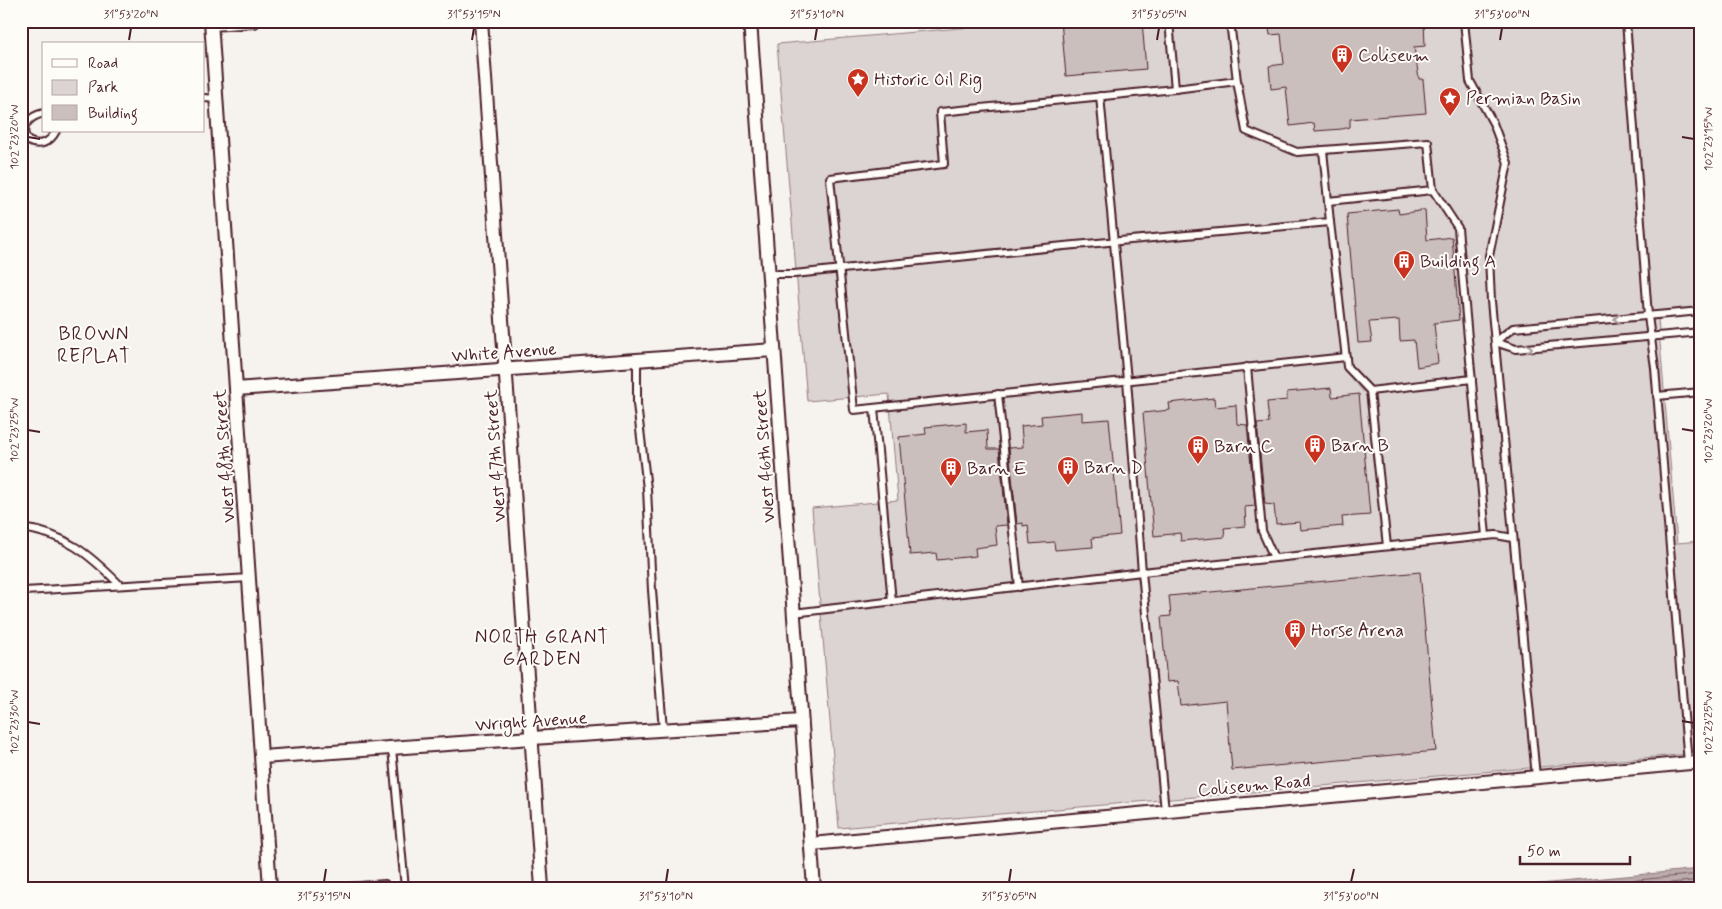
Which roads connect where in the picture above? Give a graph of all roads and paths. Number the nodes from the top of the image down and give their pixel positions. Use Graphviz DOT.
graph roads {
  1 [pos="254,21"];
  2 [pos="481,21"];
  3 [pos="750,21"];
  4 [pos="1169,21"];
  5 [pos="1230,21"];
  6 [pos="1464,21"];
  7 [pos="1626,21"];
  8 [pos="212,23"];
  9 [pos="1237,81"];
  10 [pos="1175,89"];
  11 [pos="1100,96"];
  12 [pos="210,99"];
  13 [pos="42,113"];
  14 [pos="56,132"];
  15 [pos="1323,150"];
  16 [pos="1433,190"];
  17 [pos="1328,201"];
  18 [pos="1330,222"];
  19 [pos="1113,242"];
  20 [pos="839,269"];
  21 [pos="768,274"];
  22 [pos="1701,311"];
  23 [pos="1648,316"];
  24 [pos="1701,332"];
  25 [pos="1651,337"];
  26 [pos="1495,342"];
  27 [pos="774,350"];
  28 [pos="1346,357"];
  29 [pos="637,360"];
  30 [pos="1247,367"];
  31 [pos="506,370"];
  32 [pos="1472,379"];
  33 [pos="1127,380"];
  34 [pos="236,389"];
  35 [pos="1370,391"];
  36 [pos="1701,392"];
  37 [pos="998,394"];
  38 [pos="1657,396"];
  39 [pos="874,408"];
  40 [pos="21,528"];
  41 [pos="1486,536"];
  42 [pos="1514,538"];
  43 [pos="1387,546"];
  44 [pos="1274,558"];
  45 [pos="1142,572"];
  46 [pos="250,578"];
  47 [pos="120,585"];
  48 [pos="1019,587"];
  49 [pos="21,589"];
  50 [pos="892,602"];
  51 [pos="794,613"];
  52 [pos="802,721"];
  53 [pos="663,730"];
  54 [pos="532,738"];
  55 [pos="392,748"];
  56 [pos="262,757"];
  57 [pos="1695,762"];
  58 [pos="1536,777"];
  59 [pos="1165,811"];
  60 [pos="811,844"];
  61 [pos="384,884"];
  62 [pos="270,888"];
  63 [pos="336,888"];
  64 [pos="405,888"];
  65 [pos="542,888"];
  66 [pos="814,888"];
  1 -- 8 [label="street"];
  2 -- 31 [label="street, West 47th Street"];
  3 -- 21 [label="street, West 46th Street"];
  4 -- 10 [label="lane"];
  5 -- 9 [label="lane"];
  6 -- 26 [label="lane"];
  7 -- 23 [label="lane"];
  8 -- 12 [label="street, West 48th Street"];
  9 -- 10 [label="lane"];
  9 -- 15 [label="lane"];
  10 -- 11 [label="lane"];
  11 -- 19 [label="lane"];
  11 -- 20 [label="lane"];
  12 -- 34 [label="street, West 48th Street"];
  13 -- 14 [label="lane"];
  15 -- 16 [label="lane"];
  15 -- 17 [label="lane"];
  16 -- 17 [label="lane"];
  16 -- 32 [label="lane"];
  17 -- 18 [label="lane"];
  18 -- 19 [label="lane"];
  18 -- 28 [label="lane"];
  19 -- 20 [label="lane"];
  19 -- 33 [label="lane"];
  20 -- 21 [label="lane"];
  20 -- 39 [label="lane"];
  21 -- 27 [label="street, West 46th Street"];
  22 -- 23 [label="lane"];
  23 -- 25 [label="lane"];
  23 -- 26 [label="lane, one-way"];
  24 -- 25 [label="lane"];
  26 -- 25 [label="lane, one-way"];
  25 -- 38 [label="lane"];
  26 -- 42 [label="lane"];
  27 -- 29 [label="street, White Avenue"];
  27 -- 51 [label="street, West 46th Street"];
  28 -- 30 [label="lane"];
  28 -- 35 [label="lane"];
  29 -- 31 [label="street, White Avenue"];
  29 -- 53 [label="lane"];
  30 -- 33 [label="lane"];
  30 -- 44 [label="lane"];
  31 -- 34 [label="street, White Avenue"];
  31 -- 54 [label="street, West 47th Street"];
  32 -- 35 [label="lane"];
  32 -- 41 [label="lane"];
  33 -- 37 [label="lane"];
  33 -- 45 [label="lane"];
  34 -- 46 [label="street, West 48th Street"];
  35 -- 43 [label="lane"];
  36 -- 38 [label="lane"];
  37 -- 39 [label="lane"];
  37 -- 48 [label="lane"];
  38 -- 57 [label="lane"];
  39 -- 50 [label="lane"];
  40 -- 47 [label="lane"];
  41 -- 42 [label="lane"];
  41 -- 43 [label="lane"];
  42 -- 58 [label="lane"];
  43 -- 44 [label="lane"];
  44 -- 45 [label="lane"];
  45 -- 48 [label="lane"];
  45 -- 59 [label="lane"];
  46 -- 47 [label="lane"];
  46 -- 56 [label="street, West 48th Street"];
  47 -- 49 [label="lane"];
  48 -- 50 [label="lane"];
  50 -- 51 [label="lane"];
  51 -- 52 [label="street, West 46th Street"];
  52 -- 53 [label="street, Wright Avenue"];
  52 -- 60 [label="street, West 46th Street"];
  53 -- 54 [label="street, Wright Avenue"];
  54 -- 55 [label="street, Wright Avenue"];
  54 -- 65 [label="street, West 47th Street"];
  55 -- 56 [label="street, Wright Avenue"];
  55 -- 64 [label="lane"];
  56 -- 62 [label="street, West 48th Street"];
  57 -- 58 [label="street, Coliseum Road"];
  58 -- 59 [label="street, Coliseum Road"];
  59 -- 60 [label="street, Coliseum Road"];
  60 -- 66 [label="street, West 46th Street"];
  61 -- 63 [label="lane"];
}
